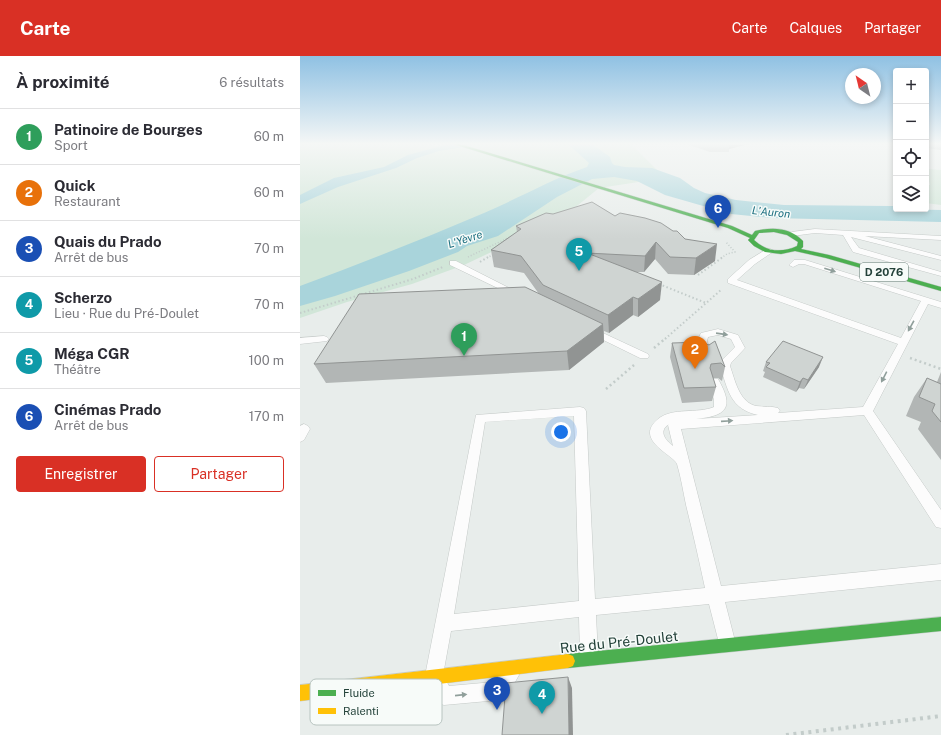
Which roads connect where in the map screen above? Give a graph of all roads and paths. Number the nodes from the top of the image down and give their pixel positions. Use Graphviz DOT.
graph roads {
  1 [pos="556,176"];
  2 [pos="720,224"];
  3 [pos="845,233"];
  4 [pos="756,234"];
  5 [pos="514,235"];
  6 [pos="941,238"];
  7 [pos="797,242"];
  8 [pos="758,247"];
  9 [pos="770,251"];
  10 [pos="498,252"];
  11 [pos="941,258"];
  12 [pos="755,261"];
  13 [pos="453,263"];
  14 [pos="793,264"];
  15 [pos="476,274"];
  16 [pos="941,274"];
  17 [pos="698,275"];
  18 [pos="731,281"];
  19 [pos="658,284"];
  20 [pos="941,289"];
  21 [pos="526,299"];
  22 [pos="926,300"];
  23 [pos="706,303"];
  24 [pos="941,305"];
  25 [pos="300,313"];
  26 [pos="584,327"];
  27 [pos="324,339"];
  28 [pos="300,341"];
  29 [pos="902,342"];
  30 [pos="706,355"];
  31 [pos="644,356"];
  32 [pos="714,382"];
  33 [pos="606,390"];
  34 [pos="867,411"];
  35 [pos="818,415"];
  36 [pos="683,460"];
  37 [pos="941,522"];
  38 [pos="941,572"];
  39 [pos="715,595"];
  40 [pos="587,608"];
  41 [pos="444,623"];
  42 [pos="941,624"];
  43 [pos="727,646"];
  44 [pos="589,660"];
  45 [pos="514,668"];
  46 [pos="434,676"];
  47 [pos="410,679"];
  48 [pos="436,679"];
  49 [pos="310,692"];
  50 [pos="442,692"];
  51 [pos="300,693"];
  52 [pos="941,716"];
  53 [pos="786,735"];
  1 -- 2 [label="main road"];
  2 -- 4 [label="main road"];
  2 -- 17 [label="path"];
  3 -- 6 [label="lane"];
  3 -- 7 [label="lane"];
  3 -- 11 [label="lane"];
  3 -- 16 [label="lane"];
  4 -- 7 [label="main road"];
  4 -- 8 [label="main road"];
  5 -- 13 [label="path"];
  7 -- 9 [label="main road"];
  7 -- 20 [label="main road, D 2076"];
  8 -- 9 [label="main road"];
  8 -- 12 [label="lane"];
  9 -- 12 [label="lane"];
  10 -- 15 [label="path"];
  12 -- 18 [label="lane"];
  13 -- 15 [label="lane"];
  13 -- 25 [label="path"];
  14 -- 22 [label="lane, one-way"];
  15 -- 21 [label="lane"];
  18 -- 23 [label="path"];
  18 -- 29 [label="lane"];
  19 -- 23 [label="path"];
  22 -- 24 [label="lane"];
  22 -- 29 [label="lane, one-way"];
  23 -- 31 [label="path"];
  26 -- 31 [label="lane"];
  27 -- 28 [label="lane"];
  29 -- 34 [label="lane, one-way"];
  30 -- 35 [label="lane, one-way"];
  31 -- 33 [label="path"];
  32 -- 36 [label="lane"];
  34 -- 35 [label="lane"];
  34 -- 37 [label="lane"];
  36 -- 35 [label="lane, one-way"];
  36 -- 39 [label="lane"];
  38 -- 39 [label="lane"];
  39 -- 40 [label="lane"];
  39 -- 43 [label="lane"];
  40 -- 41 [label="lane"];
  40 -- 41 [label="lane"];
  40 -- 44 [label="lane"];
  41 -- 46 [label="lane"];
  42 -- 43 [label="main road, Rue du Pré-Doulet"];
  43 -- 44 [label="main road, Rue du Pré-Doulet"];
  44 -- 45 [label="main road, Rue du Pré-Doulet"];
  45 -- 50 [label="lane"];
  46 -- 47 [label="main road"];
  46 -- 48 [label="lane"];
  49 -- 51 [label="main road"];
  52 -- 53 [label="path"];
}
